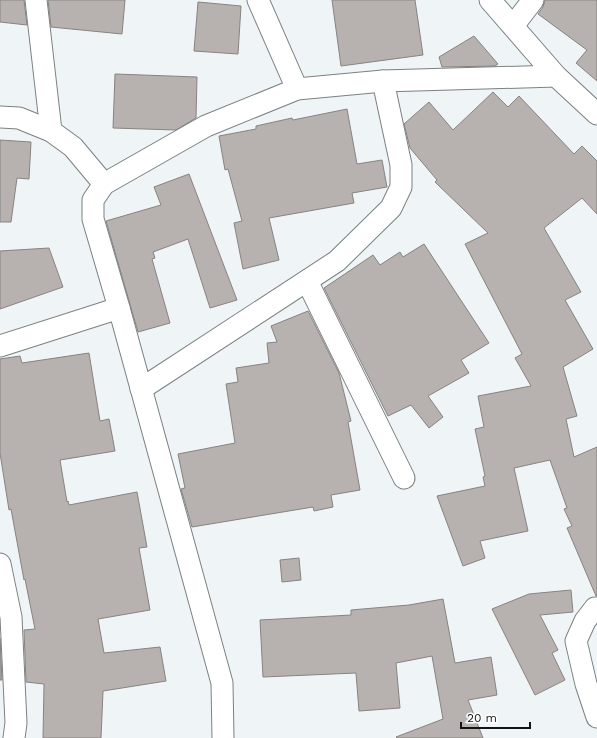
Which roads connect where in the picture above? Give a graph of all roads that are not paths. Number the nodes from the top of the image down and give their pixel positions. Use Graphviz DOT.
graph roads {
  1 [pos="36,0"];
  2 [pos="258,0"];
  3 [pos="490,0"];
  4 [pos="533,0"];
  5 [pos="513,26"];
  6 [pos="556,76"];
  7 [pos="383,81"];
  8 [pos="297,88"];
  9 [pos="597,114"];
  10 [pos="0,117"];
  11 [pos="51,131"];
  12 [pos="104,184"];
  13 [pos="307,281"];
  14 [pos="119,308"];
  15 [pos="0,346"];
  16 [pos="141,389"];
  17 [pos="404,478"];
  18 [pos="0,564"];
  19 [pos="597,608"];
  20 [pos="6,617"];
  21 [pos="597,717"];
  22 [pos="10,728"];
  23 [pos="222,738"];
  1 -- 11 [label="street"];
  2 -- 8 [label="street"];
  3 -- 5 [label="street"];
  4 -- 5 [label="street"];
  5 -- 6 [label="street"];
  6 -- 7 [label="street"];
  6 -- 9 [label="street"];
  7 -- 8 [label="street"];
  7 -- 13 [label="street"];
  8 -- 12 [label="street"];
  10 -- 11 [label="street"];
  11 -- 12 [label="street"];
  12 -- 14 [label="street"];
  13 -- 16 [label="street"];
  13 -- 17 [label="street"];
  14 -- 15 [label="street"];
  14 -- 16 [label="street"];
  16 -- 23 [label="street"];
  18 -- 20 [label="street"];
  19 -- 21 [label="street"];
  20 -- 22 [label="street"];
}
